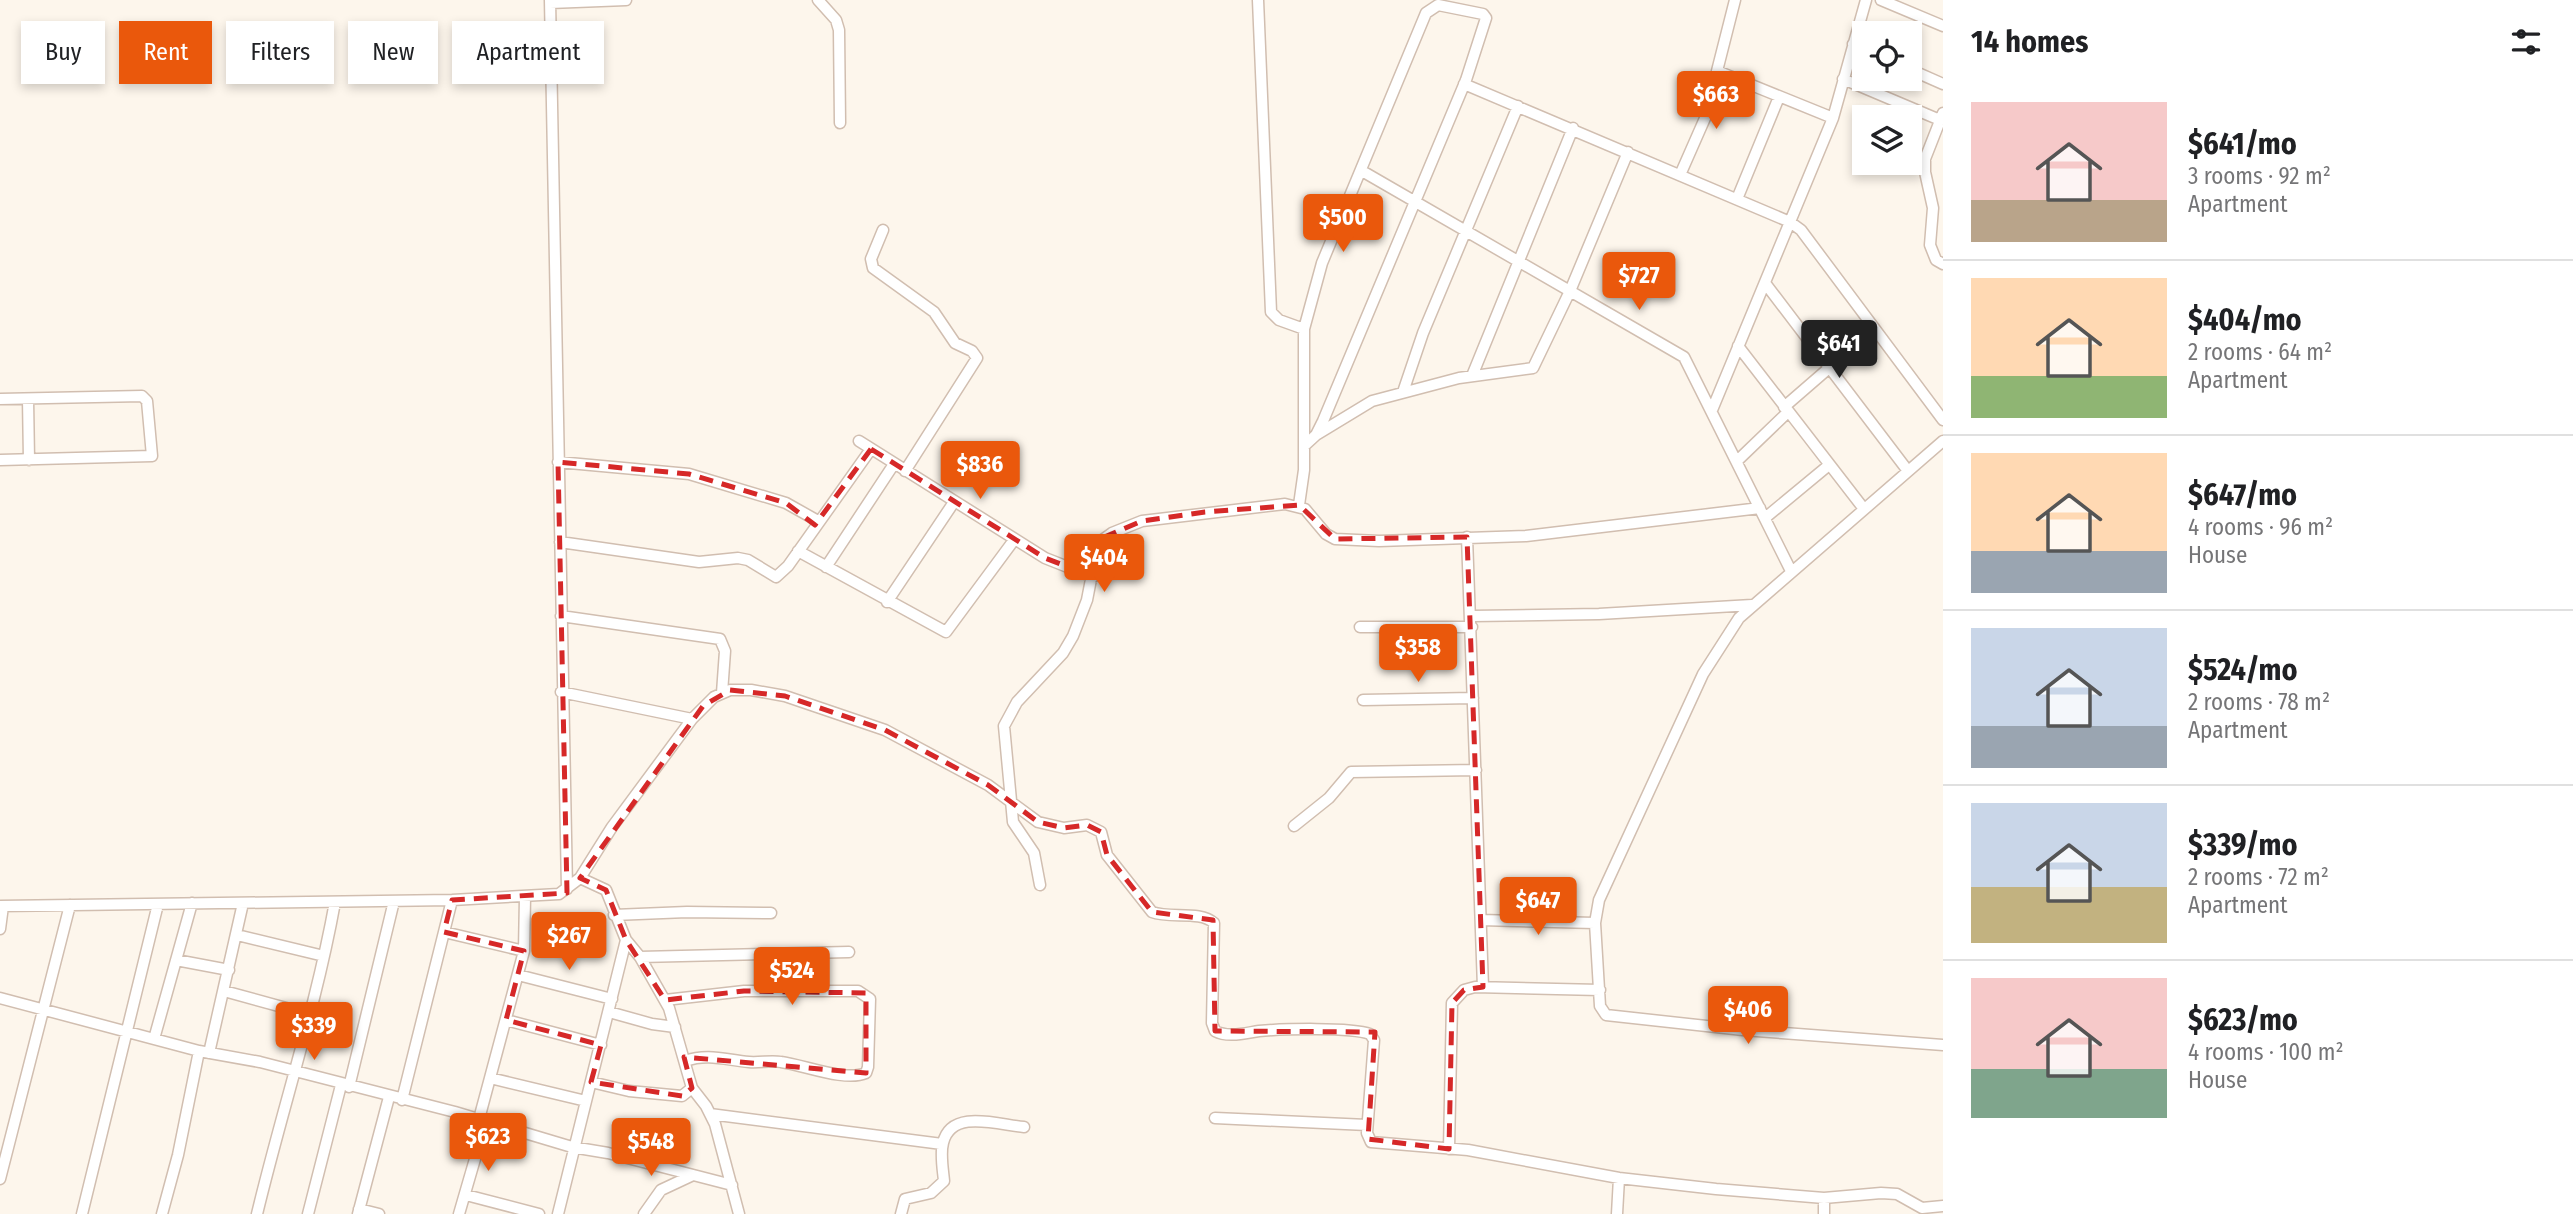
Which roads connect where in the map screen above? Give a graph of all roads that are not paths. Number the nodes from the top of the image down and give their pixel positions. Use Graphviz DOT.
graph roads {
  1 [pos="626,0"];
  2 [pos="818,0"];
  3 [pos="1258,0"];
  4 [pos="1735,0"];
  5 [pos="1866,0"];
  6 [pos="1881,0"];
  7 [pos="550,1"];
  8 [pos="1860,21"];
  9 [pos="1943,26"];
  10 [pos="1852,48"];
  11 [pos="1922,74"];
  12 [pos="1724,75"];
  13 [pos="1843,79"];
  14 [pos="1943,83"];
  15 [pos="1464,84"];
  16 [pos="1779,97"];
  17 [pos="1518,106"];
  18 [pos="1942,116"];
  19 [pos="1833,118"];
  20 [pos="840,123"];
  21 [pos="1573,128"];
  22 [pos="1628,152"];
  23 [pos="1362,171"];
  24 [pos="1680,175"];
  25 [pos="1737,199"];
  26 [pos="1415,202"];
  27 [pos="1790,222"];
  28 [pos="883,230"];
  29 [pos="1467,232"];
  30 [pos="1517,260"];
  31 [pos="1943,264"];
  32 [pos="1765,283"];
  33 [pos="1570,291"];
  34 [pos="1304,329"];
  35 [pos="1874,329"];
  36 [pos="1738,346"];
  37 [pos="1830,368"];
  38 [pos="1472,376"];
  39 [pos="1402,392"];
  40 [pos="0,399"];
  41 [pos="28,399"];
  42 [pos="1712,410"];
  43 [pos="1786,410"];
  44 [pos="1943,421"];
  45 [pos="1316,435"];
  46 [pos="859,441"];
  47 [pos="1943,441"];
  48 [pos="1304,446"];
  49 [pos="871,449"];
  50 [pos="0,460"];
  51 [pos="29,460"];
  52 [pos="1737,461"];
  53 [pos="558,462"];
  54 [pos="894,464"];
  55 [pos="1829,464"];
  56 [pos="905,471"];
  57 [pos="1908,471"];
  58 [pos="954,502"];
  59 [pos="1299,505"];
  60 [pos="1864,509"];
  61 [pos="1762,513"];
  62 [pos="803,515"];
  63 [pos="818,521"];
  64 [pos="809,534"];
  65 [pos="1467,537"];
  66 [pos="1014,540"];
  67 [pos="560,542"];
  68 [pos="798,551"];
  69 [pos="825,567"];
  70 [pos="1791,571"];
  71 [pos="1093,577"];
  72 [pos="887,601"];
  73 [pos="1752,605"];
  74 [pos="561,616"];
  75 [pos="1472,622"];
  76 [pos="1360,627"];
  77 [pos="561,692"];
  78 [pos="722,693"];
  79 [pos="1473,698"];
  80 [pos="1363,700"];
  81 [pos="692,719"];
  82 [pos="1476,770"];
  83 [pos="1012,803"];
  84 [pos="1294,826"];
  85 [pos="580,878"];
  86 [pos="1040,885"];
  87 [pos="567,889"];
  88 [pos="525,897"];
  89 [pos="452,900"];
  90 [pos="394,901"];
  91 [pos="335,902"];
  92 [pos="243,903"];
  93 [pos="159,904"];
  94 [pos="191,904"];
  95 [pos="70,905"];
  96 [pos="1,906"];
  97 [pos="771,913"];
  98 [pos="614,915"];
  99 [pos="1481,920"];
  100 [pos="1595,923"];
  101 [pos="0,929"];
  102 [pos="444,932"];
  103 [pos="237,934"];
  104 [pos="626,940"];
  105 [pos="524,951"];
  106 [pos="849,952"];
  107 [pos="324,956"];
  108 [pos="640,957"];
  109 [pos="176,960"];
  110 [pos="229,970"];
  111 [pos="518,975"];
  112 [pos="1483,987"];
  113 [pos="1600,990"];
  114 [pos="224,991"];
  115 [pos="0,998"];
  116 [pos="612,999"];
  117 [pos="665,1000"];
  118 [pos="42,1007"];
  119 [pos="609,1012"];
  120 [pos="308,1014"];
  121 [pos="506,1020"];
  122 [pos="675,1027"];
  123 [pos="125,1031"];
  124 [pos="154,1039"];
  125 [pos="601,1045"];
  126 [pos="1943,1045"];
  127 [pos="204,1052"];
  128 [pos="685,1061"];
  129 [pos="296,1072"];
  130 [pos="490,1078"];
  131 [pos="591,1082"];
  132 [pos="345,1086"];
  133 [pos="692,1088"];
  134 [pos="389,1097"];
  135 [pos="402,1100"];
  136 [pos="586,1101"];
  137 [pos="710,1114"];
  138 [pos="1215,1118"];
  139 [pos="482,1120"];
  140 [pos="1367,1125"];
  141 [pos="1024,1127"];
  142 [pos="942,1144"];
  143 [pos="572,1147"];
  144 [pos="1449,1149"];
  145 [pos="693,1175"];
  146 [pos="1619,1178"];
  147 [pos="0,1179"];
  148 [pos="732,1185"];
  149 [pos="466,1195"];
  150 [pos="1824,1198"];
  151 [pos="1943,1206"];
  152 [pos="359,1211"];
  153 [pos="647,1213"];
  154 [pos="82,1214"];
  155 [pos="162,1214"];
  156 [pos="257,1214"];
  157 [pos="308,1214"];
  158 [pos="379,1214"];
  159 [pos="459,1214"];
  160 [pos="539,1214"];
  161 [pos="558,1214"];
  162 [pos="739,1214"];
  163 [pos="901,1214"];
  164 [pos="1617,1214"];
  165 [pos="1824,1214"];
  1 -- 7 [label="street"];
  2 -- 20 [label="street"];
  3 -- 34 [label="street"];
  4 -- 12 [label="street"];
  5 -- 8 [label="street"];
  6 -- 9 [label="street"];
  7 -- 53 [label="street"];
  10 -- 13 [label="street"];
  11 -- 14 [label="street"];
  12 -- 16 [label="street"];
  12 -- 24 [label="street"];
  13 -- 18 [label="street"];
  13 -- 19 [label="street"];
  15 -- 17 [label="street"];
  15 -- 23 [label="street"];
  15 -- 26 [label="street"];
  16 -- 19 [label="street"];
  16 -- 25 [label="street"];
  17 -- 21 [label="street"];
  17 -- 29 [label="street"];
  18 -- 31 [label="street"];
  19 -- 27 [label="street"];
  21 -- 22 [label="street"];
  21 -- 30 [label="street"];
  22 -- 24 [label="street"];
  22 -- 33 [label="street"];
  23 -- 26 [label="street"];
  23 -- 34 [label="street"];
  24 -- 25 [label="street"];
  25 -- 27 [label="street"];
  26 -- 29 [label="street"];
  26 -- 45 [label="street"];
  27 -- 32 [label="street"];
  27 -- 35 [label="street"];
  28 -- 56 [label="street"];
  29 -- 30 [label="street"];
  29 -- 39 [label="street"];
  30 -- 33 [label="street"];
  30 -- 38 [label="street"];
  32 -- 36 [label="street"];
  32 -- 37 [label="street"];
  33 -- 38 [label="street"];
  33 -- 42 [label="street"];
  34 -- 48 [label="street"];
  35 -- 37 [label="street"];
  35 -- 44 [label="street"];
  36 -- 42 [label="street"];
  36 -- 43 [label="street"];
  37 -- 43 [label="street"];
  37 -- 57 [label="street"];
  38 -- 39 [label="street"];
  39 -- 45 [label="street"];
  40 -- 41 [label="street"];
  41 -- 51 [label="street"];
  41 -- 51 [label="street"];
  42 -- 52 [label="street"];
  43 -- 52 [label="street"];
  43 -- 55 [label="street"];
  45 -- 48 [label="street"];
  46 -- 49 [label="street"];
  47 -- 57 [label="street"];
  48 -- 59 [label="street"];
  49 -- 54 [label="street"];
  49 -- 63 [label="street"];
  50 -- 51 [label="street"];
  52 -- 61 [label="street"];
  53 -- 62 [label="street"];
  53 -- 67 [label="street"];
  54 -- 56 [label="street"];
  54 -- 69 [label="street"];
  55 -- 60 [label="street"];
  55 -- 61 [label="street"];
  56 -- 58 [label="street"];
  57 -- 60 [label="street"];
  58 -- 66 [label="street"];
  58 -- 72 [label="street"];
  59 -- 65 [label="street"];
  59 -- 71 [label="street"];
  60 -- 70 [label="street"];
  61 -- 65 [label="street"];
  61 -- 70 [label="street"];
  62 -- 63 [label="street"];
  62 -- 64 [label="street"];
  63 -- 64 [label="street"];
  64 -- 68 [label="street"];
  65 -- 75 [label="street"];
  66 -- 71 [label="street"];
  66 -- 72 [label="street"];
  67 -- 68 [label="street"];
  67 -- 74 [label="street"];
  68 -- 69 [label="street"];
  69 -- 72 [label="street"];
  70 -- 73 [label="street"];
  71 -- 83 [label="street"];
  73 -- 75 [label="street"];
  73 -- 100 [label="street"];
  74 -- 77 [label="street"];
  74 -- 78 [label="street"];
  75 -- 76 [label="street"];
  75 -- 79 [label="street"];
  77 -- 81 [label="street"];
  77 -- 87 [label="street"];
  78 -- 81 [label="street"];
  78 -- 83 [label="street"];
  79 -- 80 [label="street"];
  79 -- 82 [label="street"];
  81 -- 85 [label="street"];
  82 -- 84 [label="street"];
  82 -- 99 [label="street"];
  83 -- 86 [label="street"];
  83 -- 140 [label="street"];
  85 -- 87 [label="street"];
  85 -- 98 [label="street"];
  87 -- 88 [label="street"];
  88 -- 89 [label="street"];
  88 -- 105 [label="street"];
  89 -- 90 [label="street"];
  89 -- 102 [label="street"];
  90 -- 91 [label="street"];
  90 -- 132 [label="street"];
  91 -- 92 [label="street"];
  91 -- 107 [label="street"];
  92 -- 94 [label="street"];
  92 -- 103 [label="street"];
  93 -- 94 [label="street"];
  93 -- 95 [label="street"];
  93 -- 123 [label="street"];
  94 -- 109 [label="street"];
  95 -- 96 [label="street"];
  95 -- 118 [label="street"];
  96 -- 101 [label="street"];
  97 -- 98 [label="street"];
  98 -- 104 [label="street"];
  99 -- 100 [label="street"];
  99 -- 112 [label="street"];
  100 -- 113 [label="street"];
  102 -- 105 [label="street"];
  102 -- 135 [label="street"];
  103 -- 107 [label="street"];
  103 -- 110 [label="street"];
  104 -- 108 [label="street"];
  104 -- 116 [label="street"];
  105 -- 111 [label="street"];
  106 -- 108 [label="street"];
  107 -- 120 [label="street"];
  108 -- 117 [label="street"];
  109 -- 110 [label="street"];
  109 -- 124 [label="street"];
  110 -- 114 [label="street"];
  111 -- 116 [label="street"];
  111 -- 121 [label="street"];
  112 -- 113 [label="street"];
  112 -- 144 [label="street"];
  113 -- 126 [label="street"];
  114 -- 120 [label="street"];
  114 -- 127 [label="street"];
  115 -- 118 [label="street"];
  116 -- 119 [label="street"];
  117 -- 122 [label="street"];
  117 -- 128 [label="street"];
  118 -- 123 [label="street"];
  118 -- 147 [label="street"];
  119 -- 122 [label="street"];
  119 -- 125 [label="street"];
  120 -- 129 [label="street"];
  121 -- 125 [label="street"];
  121 -- 130 [label="street"];
  122 -- 128 [label="street"];
  123 -- 124 [label="street"];
  123 -- 154 [label="street"];
  124 -- 127 [label="street"];
  125 -- 131 [label="street"];
  127 -- 129 [label="street"];
  127 -- 155 [label="street"];
  128 -- 133 [label="street"];
  129 -- 132 [label="street"];
  129 -- 156 [label="street"];
  130 -- 136 [label="street"];
  130 -- 139 [label="street"];
  131 -- 133 [label="street"];
  131 -- 136 [label="street"];
  132 -- 134 [label="street"];
  132 -- 157 [label="street"];
  133 -- 137 [label="street"];
  134 -- 135 [label="street"];
  134 -- 152 [label="street"];
  135 -- 139 [label="street"];
  136 -- 143 [label="street"];
  137 -- 142 [label="street"];
  137 -- 148 [label="street"];
  138 -- 140 [label="street"];
  139 -- 143 [label="street"];
  139 -- 149 [label="street"];
  140 -- 144 [label="street"];
  141 -- 142 [label="street"];
  142 -- 163 [label="street"];
  143 -- 145 [label="street"];
  143 -- 161 [label="street"];
  144 -- 146 [label="street"];
  145 -- 148 [label="street"];
  145 -- 153 [label="street"];
  146 -- 150 [label="street"];
  146 -- 164 [label="street"];
  148 -- 162 [label="street"];
  149 -- 159 [label="street"];
  149 -- 160 [label="street"];
  150 -- 151 [label="street"];
  150 -- 165 [label="street"];
  152 -- 158 [label="street"];
}
